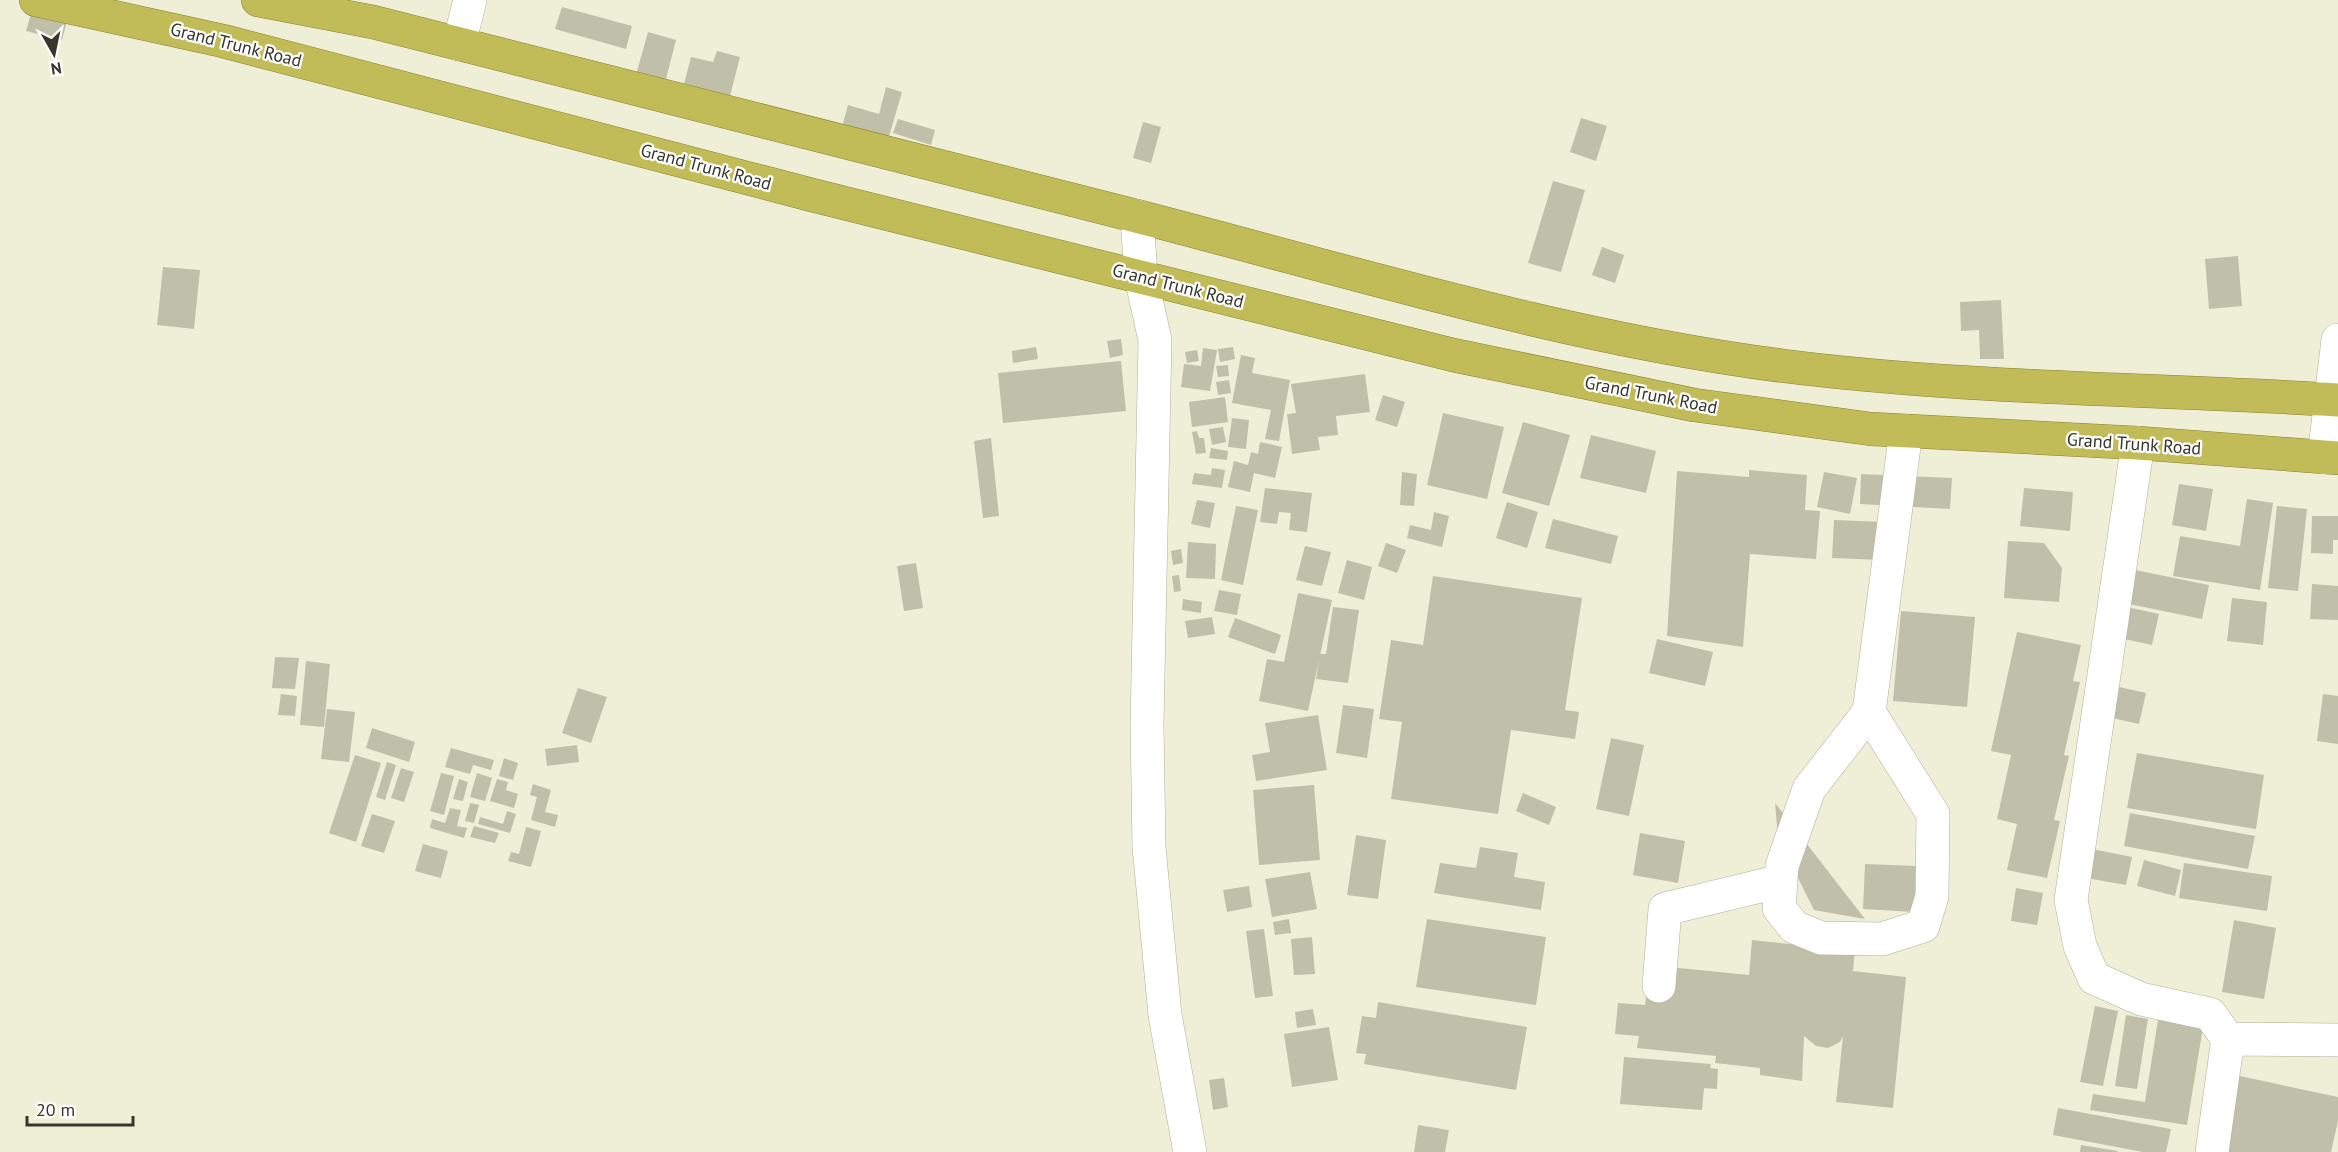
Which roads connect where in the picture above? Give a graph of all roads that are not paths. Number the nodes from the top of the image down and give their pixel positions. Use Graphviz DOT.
graph roads {
  1 [pos="36,0"];
  2 [pos="258,0"];
  3 [pos="470,0"];
  4 [pos="459,44"];
  5 [pos="1137,216"];
  6 [pos="1141,277"];
  7 [pos="2338,340"];
  8 [pos="2334,400"];
  9 [pos="1906,431"];
  10 [pos="2138,443"];
  11 [pos="2331,457"];
  12 [pos="1869,712"];
  13 [pos="1781,881"];
  14 [pos="1659,986"];
  15 [pos="2228,1039"];
  16 [pos="2338,1040"];
  17 [pos="1190,1152"];
  18 [pos="2212,1152"];
  1 -- 6 [label="highway, Grand Trunk Road"];
  2 -- 4 [label="highway"];
  3 -- 4 [label="street"];
  4 -- 5 [label="highway"];
  5 -- 6 [label="street"];
  5 -- 8 [label="highway"];
  6 -- 9 [label="highway, Grand Trunk Road"];
  6 -- 17 [label="street"];
  7 -- 8 [label="street"];
  8 -- 11 [label="street"];
  9 -- 10 [label="highway, Grand Trunk Road"];
  9 -- 12 [label="street"];
  10 -- 11 [label="highway, Grand Trunk Road"];
  10 -- 15 [label="street"];
  12 -- 13 [label="street"];
  12 -- 13 [label="street"];
  13 -- 14 [label="street"];
  15 -- 16 [label="street"];
  15 -- 18 [label="street"];
}
